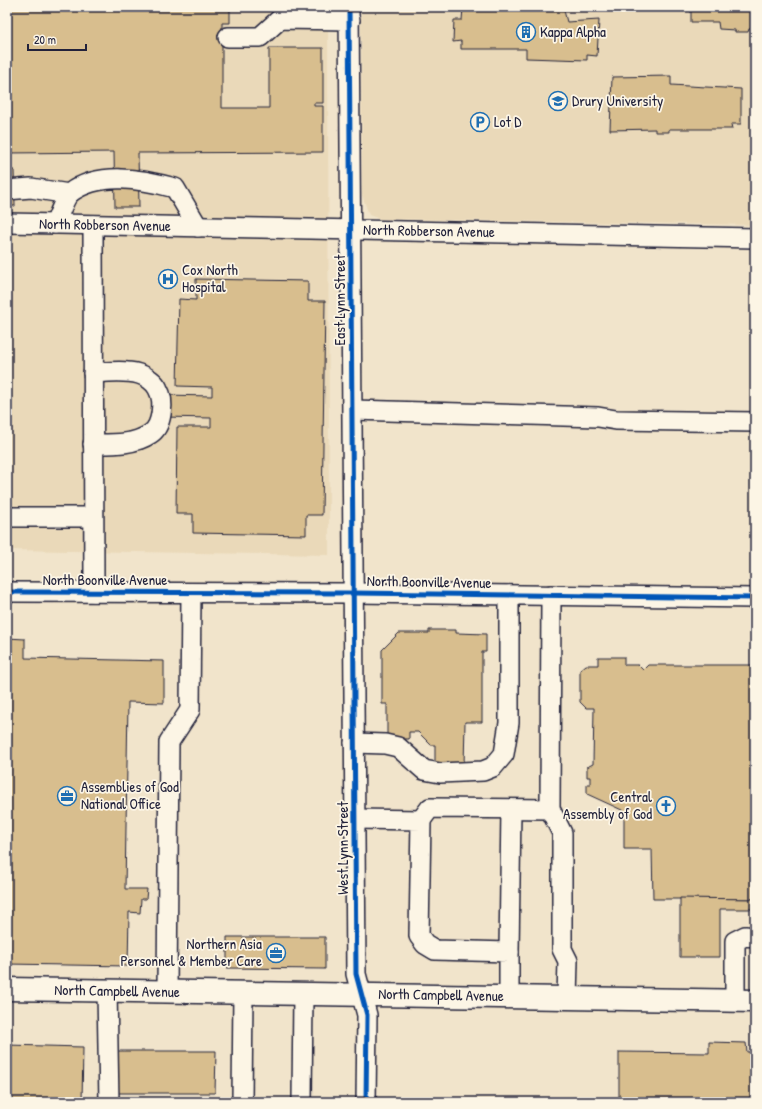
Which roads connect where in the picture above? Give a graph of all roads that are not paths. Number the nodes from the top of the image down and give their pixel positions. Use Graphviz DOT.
graph roads {
  1 [pos="350,13"];
  2 [pos="228,37"];
  3 [pos="7,190"];
  4 [pos="69,194"];
  5 [pos="7,223"];
  6 [pos="55,224"];
  7 [pos="93,225"];
  8 [pos="198,226"];
  9 [pos="352,229"];
  10 [pos="755,238"];
  11 [pos="93,373"];
  12 [pos="352,410"];
  13 [pos="755,422"];
  14 [pos="93,444"];
  15 [pos="7,517"];
  16 [pos="93,517"];
  17 [pos="7,592"];
  18 [pos="94,592"];
  19 [pos="191,593"];
  20 [pos="353,593"];
  21 [pos="509,595"];
  22 [pos="552,595"];
  23 [pos="755,598"];
  24 [pos="354,743"];
  25 [pos="512,808"];
  26 [pos="550,809"];
  27 [pos="355,819"];
  28 [pos="421,820"];
  29 [pos="755,936"];
  30 [pos="510,952"];
  31 [pos="7,990"];
  32 [pos="107,991"];
  33 [pos="167,991"];
  34 [pos="243,992"];
  35 [pos="303,993"];
  36 [pos="362,994"];
  37 [pos="509,996"];
  38 [pos="567,998"];
  39 [pos="745,1001"];
  40 [pos="109,1102"];
  41 [pos="242,1102"];
  42 [pos="302,1102"];
  43 [pos="366,1102"];
  1 -- 2 [label="street"];
  1 -- 9 [label="street, East Lynn Street"];
  3 -- 4 [label="street"];
  4 -- 6 [label="street"];
  4 -- 8 [label="street"];
  5 -- 6 [label="street, North Robberson Avenue"];
  6 -- 7 [label="street, North Robberson Avenue"];
  7 -- 8 [label="street, North Robberson Avenue"];
  7 -- 11 [label="street"];
  8 -- 9 [label="street, North Robberson Avenue"];
  9 -- 10 [label="street, North Robberson Avenue"];
  9 -- 12 [label="street, East Lynn Street"];
  11 -- 14 [label="street"];
  11 -- 14 [label="street"];
  12 -- 13 [label="street"];
  12 -- 20 [label="street, East Lynn Street"];
  14 -- 16 [label="street"];
  15 -- 16 [label="street"];
  16 -- 18 [label="street"];
  17 -- 18 [label="street, North Boonville Avenue"];
  18 -- 19 [label="street, North Boonville Avenue"];
  19 -- 20 [label="street, North Boonville Avenue"];
  19 -- 33 [label="street"];
  20 -- 21 [label="street, North Boonville Avenue"];
  20 -- 24 [label="street, West Lynn Street"];
  21 -- 22 [label="street, North Boonville Avenue"];
  21 -- 24 [label="street"];
  22 -- 23 [label="street, North Boonville Avenue"];
  22 -- 26 [label="street"];
  24 -- 27 [label="street, West Lynn Street"];
  25 -- 26 [label="street"];
  25 -- 28 [label="street"];
  25 -- 30 [label="street"];
  26 -- 38 [label="street"];
  27 -- 28 [label="street"];
  27 -- 36 [label="street, West Lynn Street"];
  28 -- 30 [label="street"];
  29 -- 39 [label="street"];
  30 -- 37 [label="street"];
  31 -- 32 [label="main road, North Campbell Avenue"];
  32 -- 33 [label="main road, North Campbell Avenue"];
  32 -- 40 [label="street"];
  33 -- 34 [label="main road, North Campbell Avenue"];
  34 -- 35 [label="main road, North Campbell Avenue"];
  34 -- 41 [label="street"];
  35 -- 36 [label="main road, North Campbell Avenue"];
  35 -- 42 [label="street"];
  36 -- 37 [label="main road, North Campbell Avenue"];
  36 -- 43 [label="street, West Lynn Street"];
  37 -- 38 [label="main road, North Campbell Avenue"];
  38 -- 39 [label="main road, North Campbell Avenue"];
}
